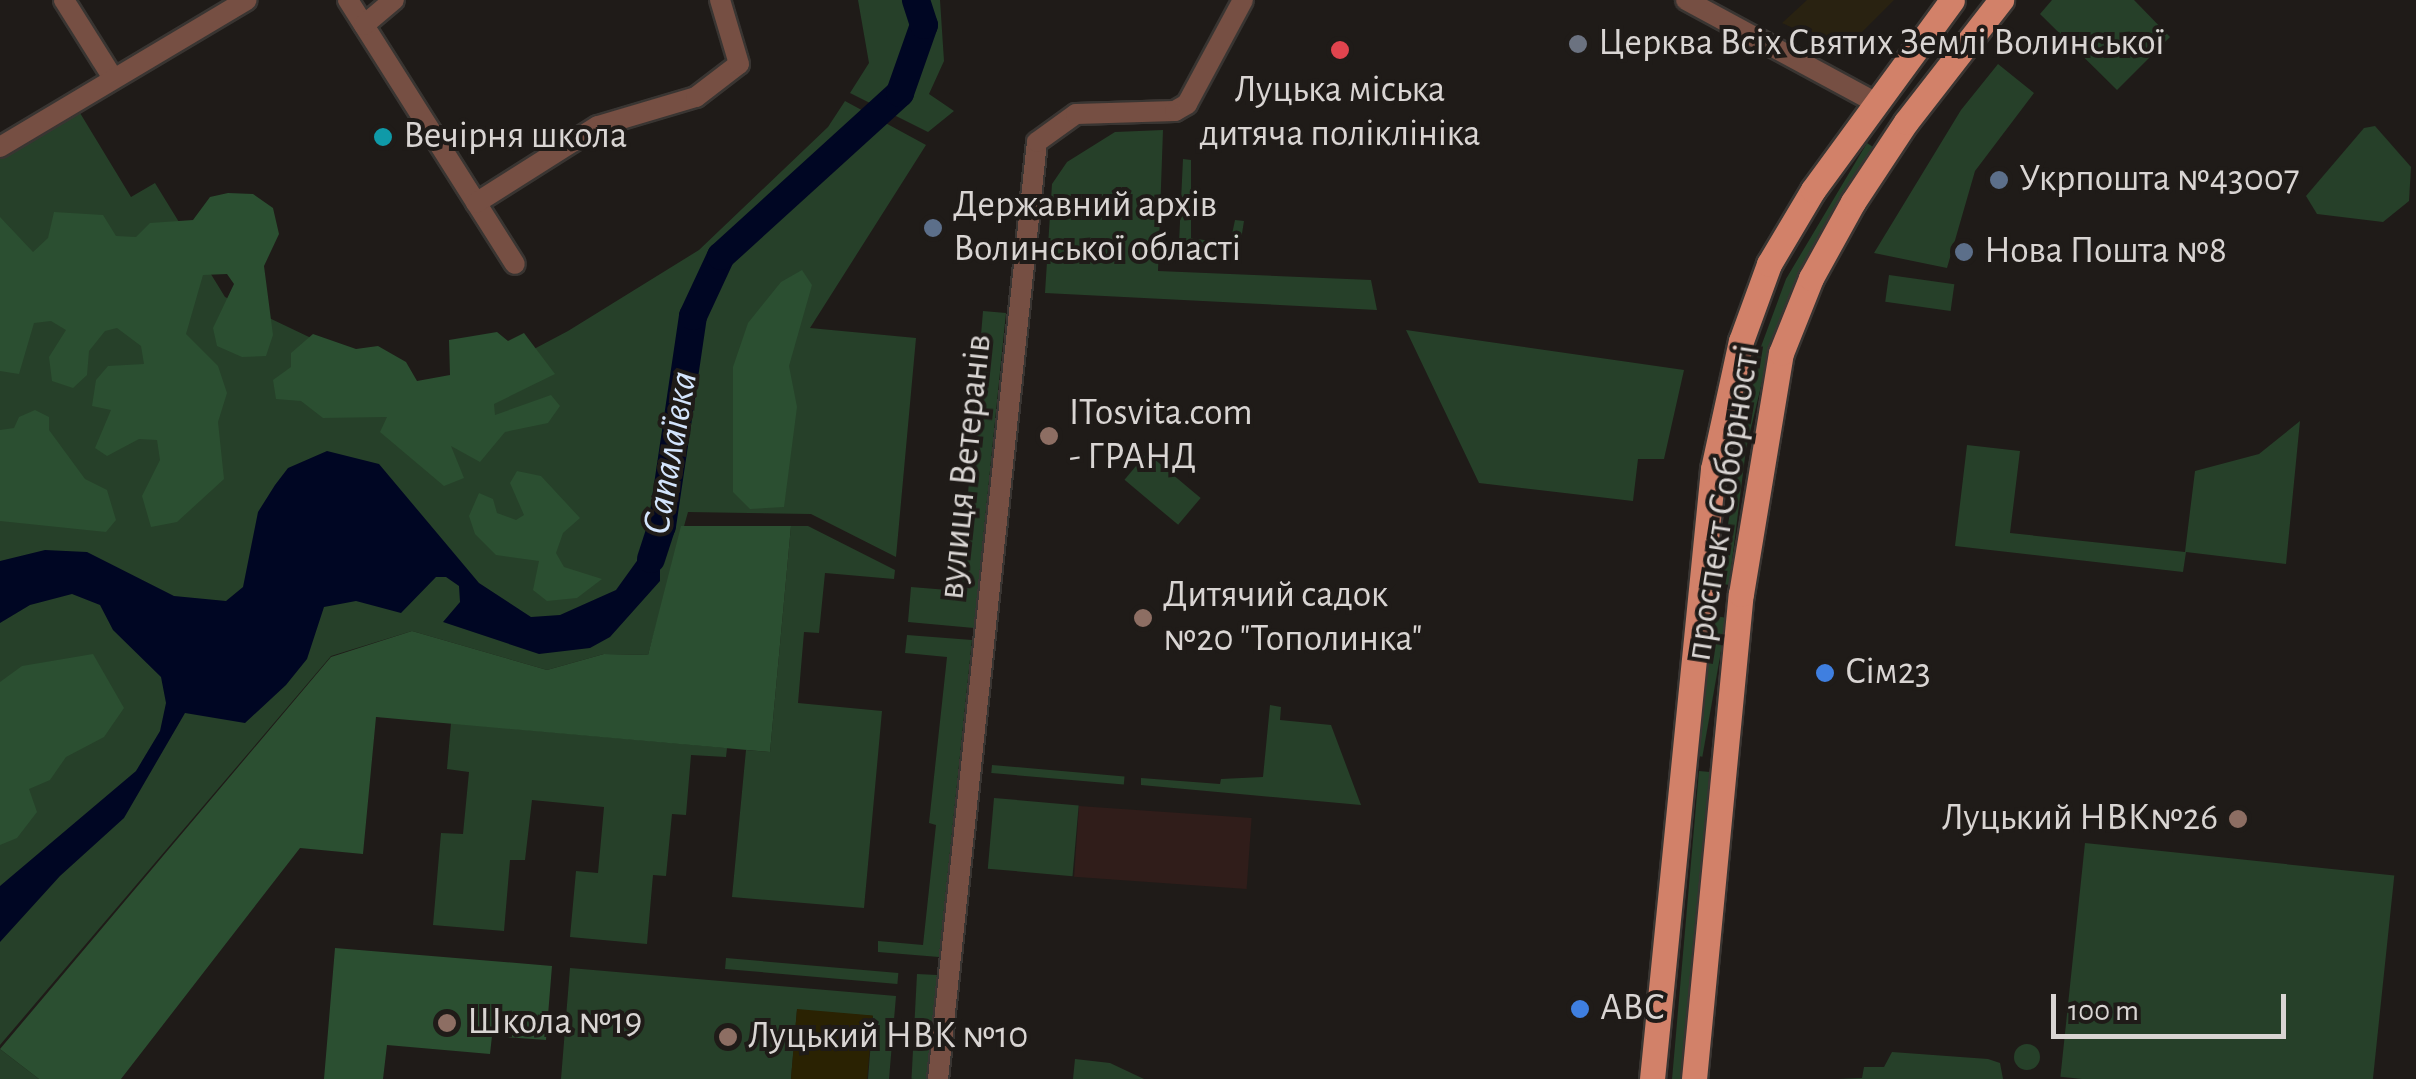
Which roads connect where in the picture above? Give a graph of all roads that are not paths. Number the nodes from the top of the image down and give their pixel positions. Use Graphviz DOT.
graph roads {
  1 [pos="64,0"];
  2 [pos="247,0"];
  3 [pos="348,0"];
  4 [pos="394,0"];
  5 [pos="720,0"];
  6 [pos="1243,0"];
  7 [pos="1686,0"];
  8 [pos="1952,0"];
  9 [pos="2001,0"];
  10 [pos="364,26"];
  11 [pos="113,78"];
  12 [pos="1875,102"];
  13 [pos="1906,122"];
  14 [pos="0,146"];
  15 [pos="476,203"];
  16 [pos="515,264"];
  17 [pos="1702,588"];
  18 [pos="1741,594"];
  19 [pos="938,1079"];
  20 [pos="1652,1079"];
  21 [pos="1694,1079"];
  1 -- 11 [label="street"];
  2 -- 11 [label="street"];
  3 -- 10 [label="street"];
  4 -- 10 [label="street"];
  5 -- 15 [label="street"];
  6 -- 19 [label="street, вулиця Ветеранів"];
  7 -- 12 [label="street"];
  8 -- 12 [label="main road, проспект Соборності"];
  9 -- 13 [label="main road, проспект Соборності"];
  10 -- 15 [label="street"];
  11 -- 14 [label="street"];
  12 -- 13 [label="main road"];
  12 -- 17 [label="main road, проспект Соборності"];
  13 -- 18 [label="main road, проспект Соборності"];
  15 -- 16 [label="street"];
  17 -- 18 [label="main road"];
  17 -- 20 [label="main road, проспект Соборності"];
  18 -- 21 [label="main road, проспект Соборності"];
}
